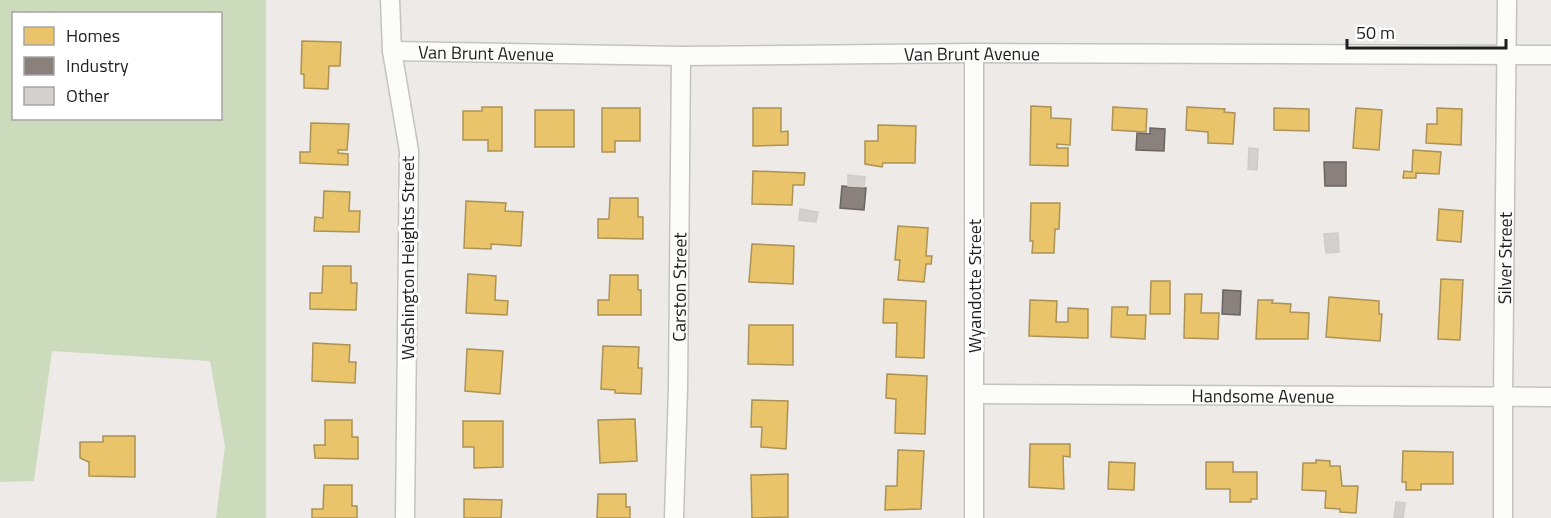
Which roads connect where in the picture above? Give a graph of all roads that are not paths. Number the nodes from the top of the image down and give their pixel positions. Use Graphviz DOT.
graph roads {
  1 [pos="390,0"];
  2 [pos="1507,0"];
  3 [pos="392,51"];
  4 [pos="974,53"];
  5 [pos="1507,55"];
  6 [pos="1551,55"];
  7 [pos="681,56"];
  8 [pos="975,394"];
  9 [pos="1503,397"];
  10 [pos="1551,397"];
  11 [pos="405,518"];
  12 [pos="674,518"];
  13 [pos="974,518"];
  14 [pos="1503,518"];
  1 -- 3 [label="street, Washington Heights Street"];
  2 -- 5 [label="street, Silver Street"];
  3 -- 7 [label="street, Van Brunt Avenue"];
  3 -- 11 [label="street, Washington Heights Street"];
  4 -- 5 [label="street, Van Brunt Avenue"];
  4 -- 7 [label="street, Van Brunt Avenue"];
  4 -- 8 [label="street, Wyandotte Street"];
  5 -- 6 [label="street, Van Brunt Avenue"];
  5 -- 9 [label="street, Silver Street"];
  7 -- 12 [label="street, Carston Street"];
  8 -- 9 [label="street, Handsome Avenue"];
  8 -- 13 [label="street, Wyandotte Street"];
  9 -- 10 [label="street, Handsome Avenue"];
  9 -- 14 [label="street, Silver Street"];
}
